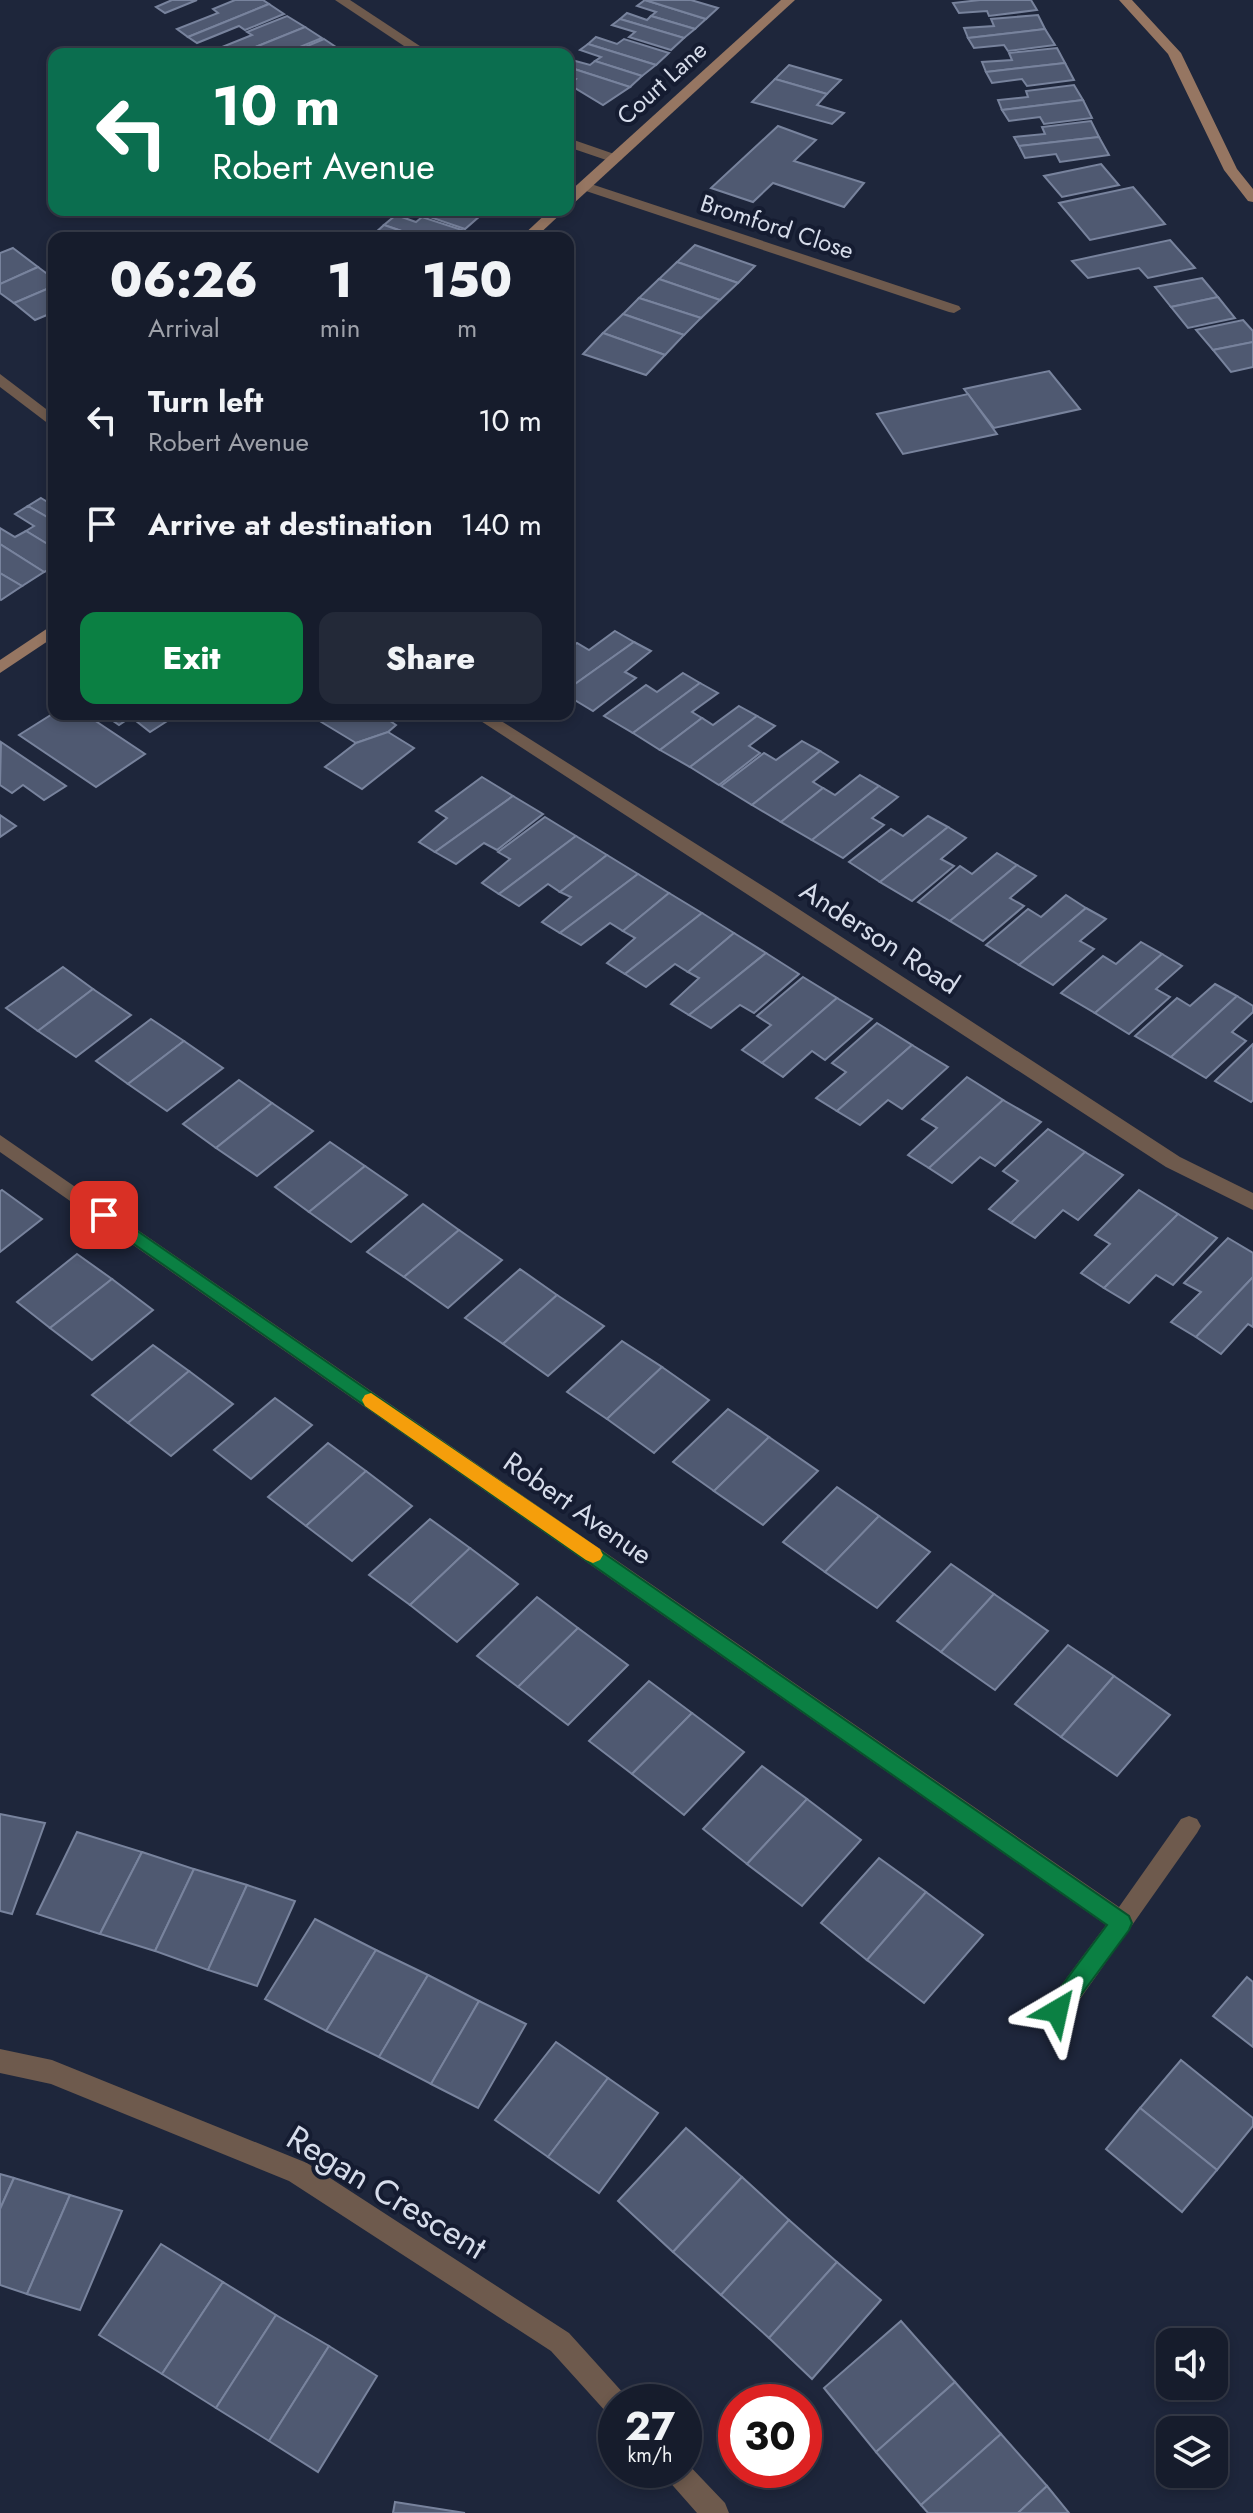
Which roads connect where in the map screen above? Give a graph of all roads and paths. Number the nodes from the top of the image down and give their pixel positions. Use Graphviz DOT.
graph roads {
  1 [pos="341,0"];
  2 [pos="789,0"];
  3 [pos="1125,0"];
  4 [pos="416,48"];
  5 [pos="574,144"];
  6 [pos="615,159"];
  7 [pos="585,186"];
  8 [pos="574,196"];
  9 [pos="1253,198"];
  10 [pos="551,216"];
  11 [pos="534,232"];
  12 [pos="954,309"];
  13 [pos="0,379"];
  14 [pos="48,418"];
  15 [pos="48,633"];
  16 [pos="0,668"];
  17 [pos="488,720"];
  18 [pos="0,1142"];
  19 [pos="1253,1202"];
  20 [pos="1189,1826"];
  21 [pos="1122,1923"];
  22 [pos="1057,2011"];
  23 [pos="0,2061"];
  24 [pos="598,2384"];
  25 [pos="692,2488"];
  26 [pos="715,2513"];
  1 -- 4 [label="street"];
  2 -- 6 [label="street, Court Lane"];
  3 -- 9 [label="street"];
  5 -- 6 [label="street"];
  6 -- 7 [label="street, Court Lane"];
  7 -- 8 [label="street, Court Lane"];
  7 -- 12 [label="street, Bromford Close"];
  10 -- 11 [label="street"];
  13 -- 14 [label="street"];
  15 -- 16 [label="street"];
  17 -- 19 [label="street, Anderson Road"];
  18 -- 21 [label="street, Robert Avenue"];
  20 -- 21 [label="street"];
  21 -- 22 [label="street"];
  23 -- 24 [label="street, Regan Crescent"];
  25 -- 26 [label="street"];
}
